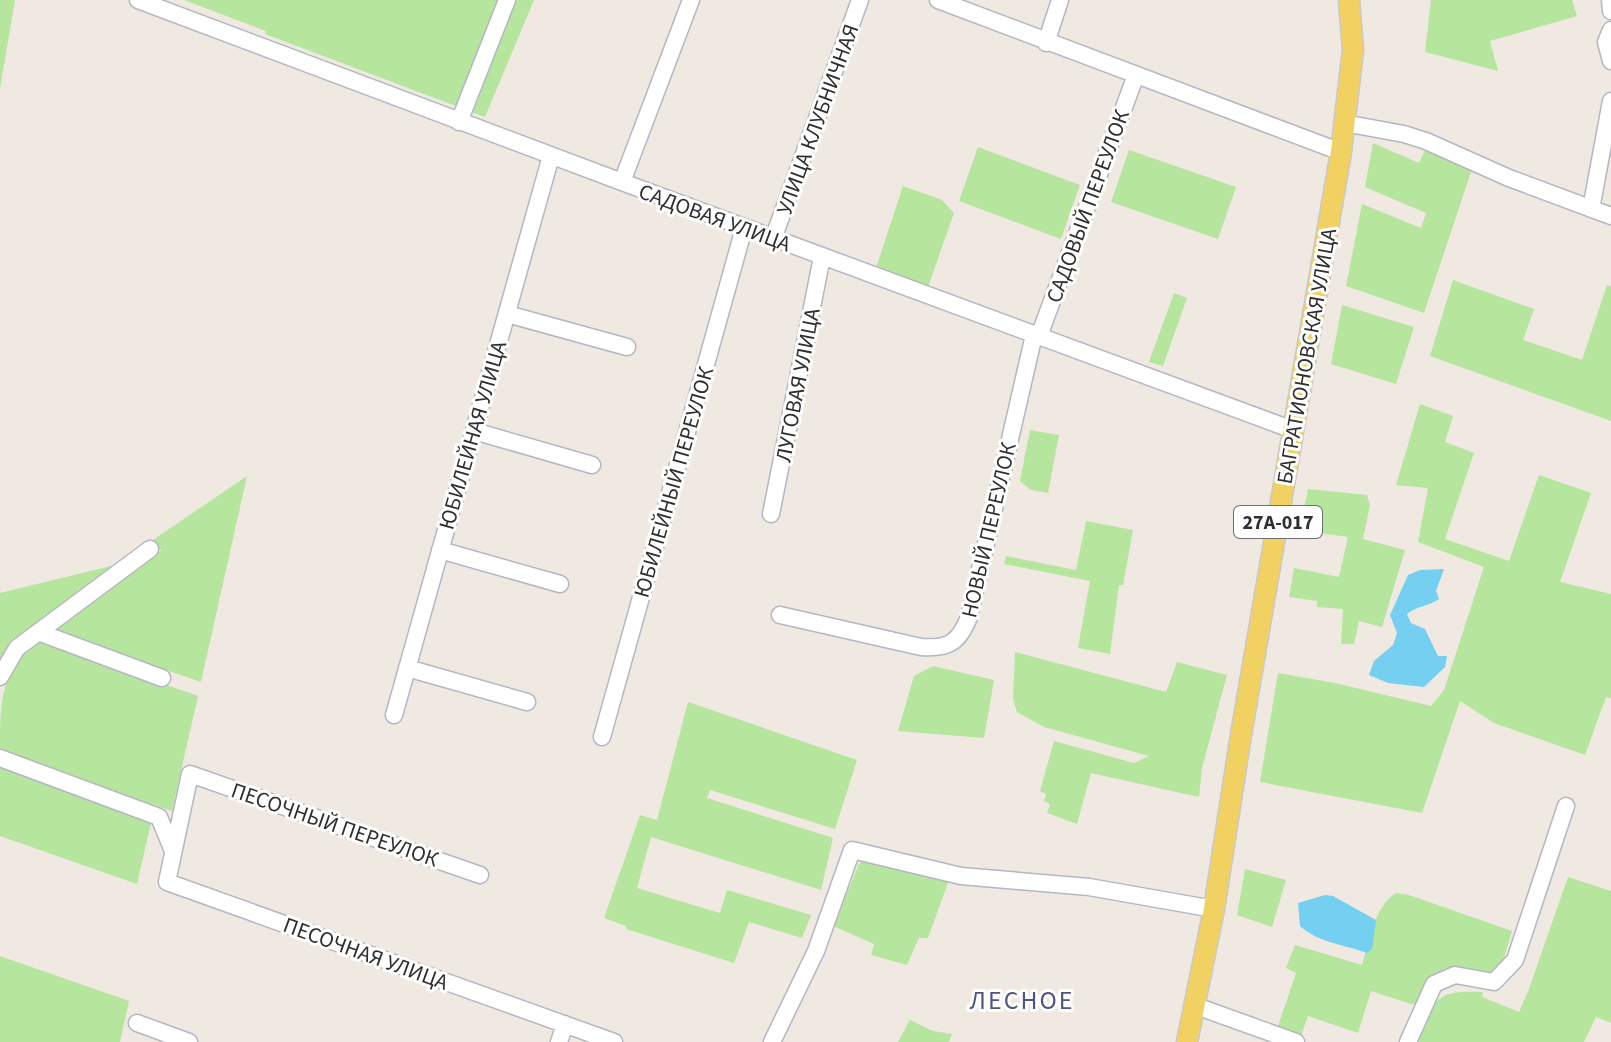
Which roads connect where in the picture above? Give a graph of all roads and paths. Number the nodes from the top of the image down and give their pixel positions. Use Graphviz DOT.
graph roads {
  1 [pos="138,0"];
  2 [pos="507,0"];
  3 [pos="691,0"];
  4 [pos="860,0"];
  5 [pos="938,0"];
  6 [pos="1060,0"];
  7 [pos="1349,0"];
  8 [pos="1610,0"];
  9 [pos="1611,11"];
  10 [pos="1611,30"];
  11 [pos="1046,43"];
  12 [pos="1611,61"];
  13 [pos="1136,75"];
  14 [pos="1611,101"];
  15 [pos="459,122"];
  16 [pos="1344,123"];
  17 [pos="1341,152"];
  18 [pos="551,156"];
  19 [pos="622,182"];
  20 [pos="1591,209"];
  21 [pos="1611,216"];
  22 [pos="744,228"];
  23 [pos="773,239"];
  24 [pos="822,257"];
  25 [pos="507,314"];
  26 [pos="1036,335"];
  27 [pos="627,347"];
  28 [pos="1293,430"];
  29 [pos="474,431"];
  30 [pos="592,465"];
  31 [pos="771,514"];
  32 [pos="150,549"];
  33 [pos="440,550"];
  34 [pos="560,584"];
  35 [pos="780,615"];
  36 [pos="38,632"];
  37 [pos="407,668"];
  38 [pos="0,677"];
  39 [pos="162,678"];
  40 [pos="527,702"];
  41 [pos="394,715"];
  42 [pos="602,737"];
  43 [pos="0,758"];
  44 [pos="1566,806"];
  45 [pos="173,852"];
  46 [pos="480,875"];
  47 [pos="1214,909"];
  48 [pos="1196,1006"];
  49 [pos="137,1023"];
  50 [pos="565,1024"];
  51 [pos="189,1042"];
  52 [pos="559,1042"];
  53 [pos="614,1042"];
  54 [pos="772,1042"];
  55 [pos="1187,1042"];
  56 [pos="1296,1042"];
  57 [pos="1408,1042"];
  1 -- 15 [label="street, САДОВАЯ УЛИЦА"];
  2 -- 15 [label="street"];
  3 -- 19 [label="street"];
  4 -- 23 [label="street, УЛИЦА КЛУБНИЧНАЯ"];
  5 -- 11 [label="street"];
  6 -- 11 [label="street"];
  7 -- 16 [label="main road, БАГРАТИОНОВСКАЯ УЛИЦА / 27А-017"];
  8 -- 9 [label="street"];
  10 -- 12 [label="street"];
  11 -- 13 [label="street"];
  13 -- 17 [label="street"];
  13 -- 26 [label="street, САДОВЫЙ ПЕРЕУЛОК"];
  14 -- 20 [label="street"];
  15 -- 18 [label="street, САДОВАЯ УЛИЦА"];
  16 -- 17 [label="main road, БАГРАТИОНОВСКАЯ УЛИЦА / 27А-017"];
  16 -- 20 [label="street"];
  17 -- 28 [label="main road, БАГРАТИОНОВСКАЯ УЛИЦА / 27А-017"];
  18 -- 19 [label="street, САДОВАЯ УЛИЦА"];
  18 -- 25 [label="street, ЮБИЛЕЙНАЯ УЛИЦА"];
  19 -- 22 [label="street, САДОВАЯ УЛИЦА"];
  20 -- 21 [label="street"];
  22 -- 23 [label="street, САДОВАЯ УЛИЦА"];
  22 -- 42 [label="street, ЮБИЛЕЙНЫЙ ПЕРЕУЛОК"];
  23 -- 24 [label="street, САДОВАЯ УЛИЦА"];
  24 -- 26 [label="street, САДОВАЯ УЛИЦА"];
  24 -- 31 [label="street, ЛУГОВАЯ УЛИЦА"];
  25 -- 27 [label="street"];
  25 -- 29 [label="street, ЮБИЛЕЙНАЯ УЛИЦА"];
  26 -- 28 [label="street, САДОВАЯ УЛИЦА"];
  26 -- 35 [label="street, НОВЫЙ ПЕРЕУЛОК"];
  28 -- 47 [label="main road, БАГРАТИОНОВСКАЯ УЛИЦА / 27А-017"];
  29 -- 30 [label="street"];
  29 -- 33 [label="street, ЮБИЛЕЙНАЯ УЛИЦА"];
  32 -- 36 [label="street"];
  33 -- 34 [label="street"];
  33 -- 37 [label="street, ЮБИЛЕЙНАЯ УЛИЦА"];
  36 -- 38 [label="street"];
  36 -- 39 [label="street"];
  37 -- 40 [label="street"];
  37 -- 41 [label="street, ЮБИЛЕЙНАЯ УЛИЦА"];
  43 -- 45 [label="street"];
  44 -- 57 [label="street"];
  45 -- 46 [label="street, ПЕСОЧНЫЙ ПЕРЕУЛОК"];
  45 -- 50 [label="street, ПЕСОЧНАЯ УЛИЦА"];
  47 -- 48 [label="main road, БАГРАТИОНОВСКАЯ УЛИЦА / 27А-017"];
  47 -- 54 [label="street"];
  48 -- 55 [label="main road, БАГРАТИОНОВСКАЯ УЛИЦА / 27А-017"];
  48 -- 56 [label="street"];
  49 -- 51 [label="street"];
  50 -- 52 [label="street"];
  50 -- 53 [label="street, ПЕСОЧНАЯ УЛИЦА"];
}
